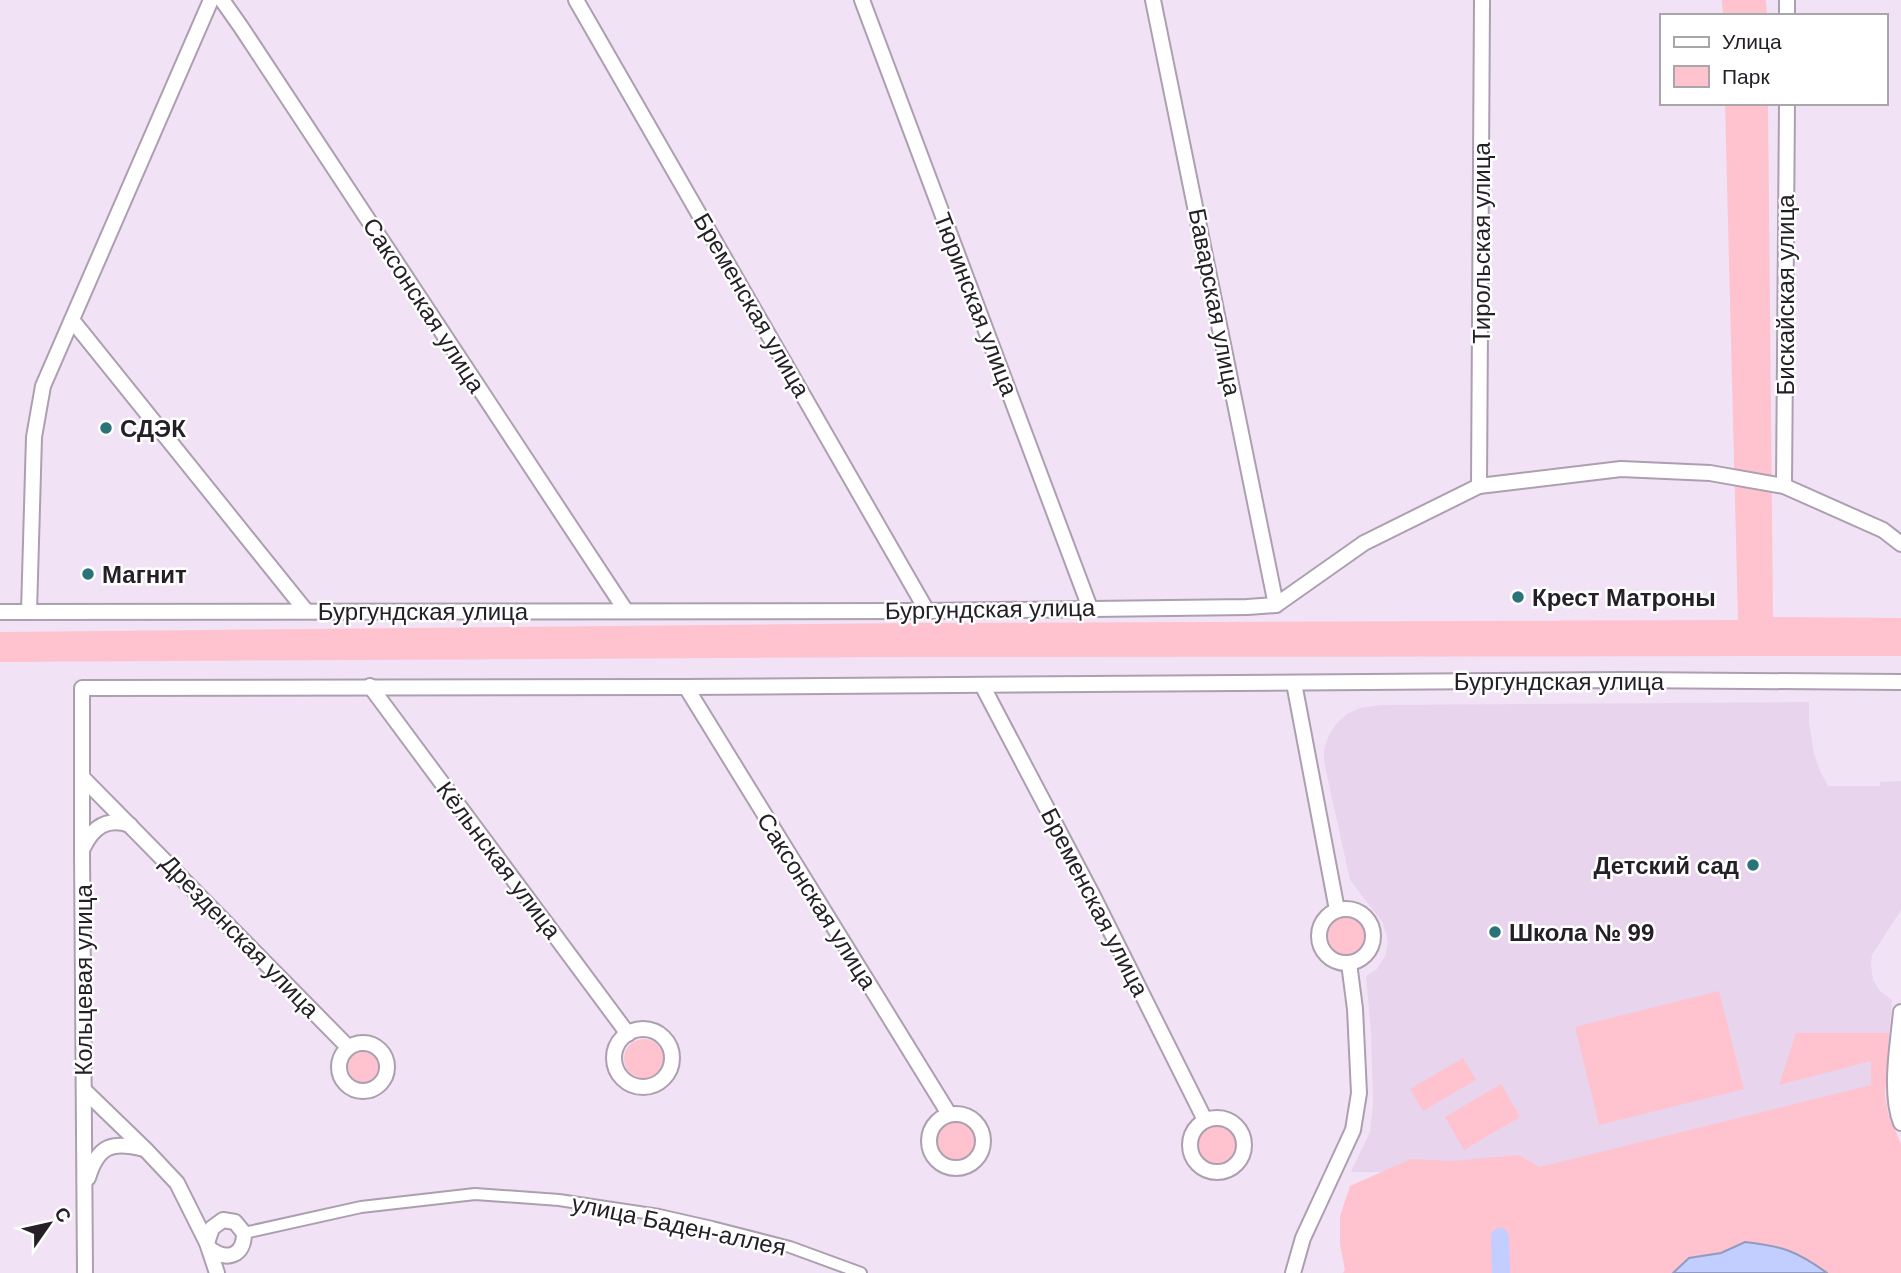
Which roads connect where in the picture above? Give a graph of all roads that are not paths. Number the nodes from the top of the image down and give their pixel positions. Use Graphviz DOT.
graph roads {
  1 [pos="211,0"];
  2 [pos="222,0"];
  3 [pos="576,0"];
  4 [pos="862,0"];
  5 [pos="1153,0"];
  6 [pos="1482,0"];
  7 [pos="1787,105"];
  8 [pos="72,320"];
  9 [pos="1479,486"];
  10 [pos="1784,486"];
  11 [pos="1901,544"];
  12 [pos="1276,605"];
  13 [pos="1090,608"];
  14 [pos="306,611"];
  15 [pos="626,611"];
  16 [pos="927,611"];
  17 [pos="0,612"];
  18 [pos="29,612"];
  19 [pos="1901,682"];
  20 [pos="1294,683"];
  21 [pos="982,685"];
  22 [pos="370,687"];
  23 [pos="686,687"];
  24 [pos="82,688"];
  25 [pos="82,777"];
  26 [pos="131,826"];
  27 [pos="82,850"];
  28 [pos="1337,910"];
  29 [pos="1349,963"];
  30 [pos="1901,1012"];
  31 [pos="628,1034"];
  32 [pos="348,1047"];
  33 [pos="84,1090"];
  34 [pos="949,1114"];
  35 [pos="1206,1120"];
  36 [pos="1901,1123"];
  37 [pos="146,1150"];
  38 [pos="85,1185"];
  39 [pos="244,1233"];
  40 [pos="208,1245"];
  41 [pos="85,1273"];
  42 [pos="218,1273"];
  43 [pos="861,1273"];
  44 [pos="1293,1273"];
  1 -- 8 [label="street"];
  2 -- 15 [label="street, Саксонская улица"];
  3 -- 16 [label="street, Бременская улица"];
  4 -- 13 [label="street, Тюринская улица"];
  5 -- 12 [label="street, Баварская улица"];
  6 -- 9 [label="street, Тирольская улица"];
  7 -- 10 [label="street, Бискайская улица"];
  8 -- 14 [label="street"];
  8 -- 18 [label="street"];
  9 -- 10 [label="street"];
  9 -- 12 [label="street"];
  10 -- 11 [label="street"];
  12 -- 13 [label="street, Бургундская улица"];
  13 -- 16 [label="street, Бургундская улица"];
  14 -- 15 [label="street, Бургундская улица"];
  14 -- 18 [label="street, Бургундская улица"];
  15 -- 16 [label="street, Бургундская улица"];
  17 -- 18 [label="street, Бургундская улица"];
  19 -- 20 [label="street, Бургундская улица"];
  20 -- 21 [label="street, Бургундская улица"];
  20 -- 28 [label="street"];
  21 -- 23 [label="street, Бургундская улица"];
  21 -- 35 [label="street, Бременская улица"];
  22 -- 23 [label="street, Бургундская улица"];
  22 -- 24 [label="street, Бургундская улица"];
  22 -- 31 [label="street, Кёльнская улица"];
  23 -- 34 [label="street, Саксонская улица"];
  24 -- 25 [label="street, Кольцевая улица"];
  25 -- 26 [label="street, Дрезденская улица"];
  25 -- 27 [label="street, Кольцевая улица"];
  26 -- 27 [label="street"];
  26 -- 32 [label="street, Дрезденская улица"];
  27 -- 33 [label="street, Кольцевая улица"];
  28 -- 29 [label="street"];
  28 -- 29 [label="street"];
  29 -- 44 [label="street"];
  30 -- 36 [label="street"];
  31 -- 31 [label="street"];
  33 -- 37 [label="street"];
  33 -- 38 [label="street, Кольцевая улица"];
  37 -- 38 [label="street"];
  37 -- 40 [label="street"];
  38 -- 41 [label="street, Кольцевая улица"];
  39 -- 40 [label="street"];
  39 -- 40 [label="street, улица Баден-аллея"];
  39 -- 43 [label="street, улица Баден-аллея"];
  40 -- 42 [label="street"];
}
